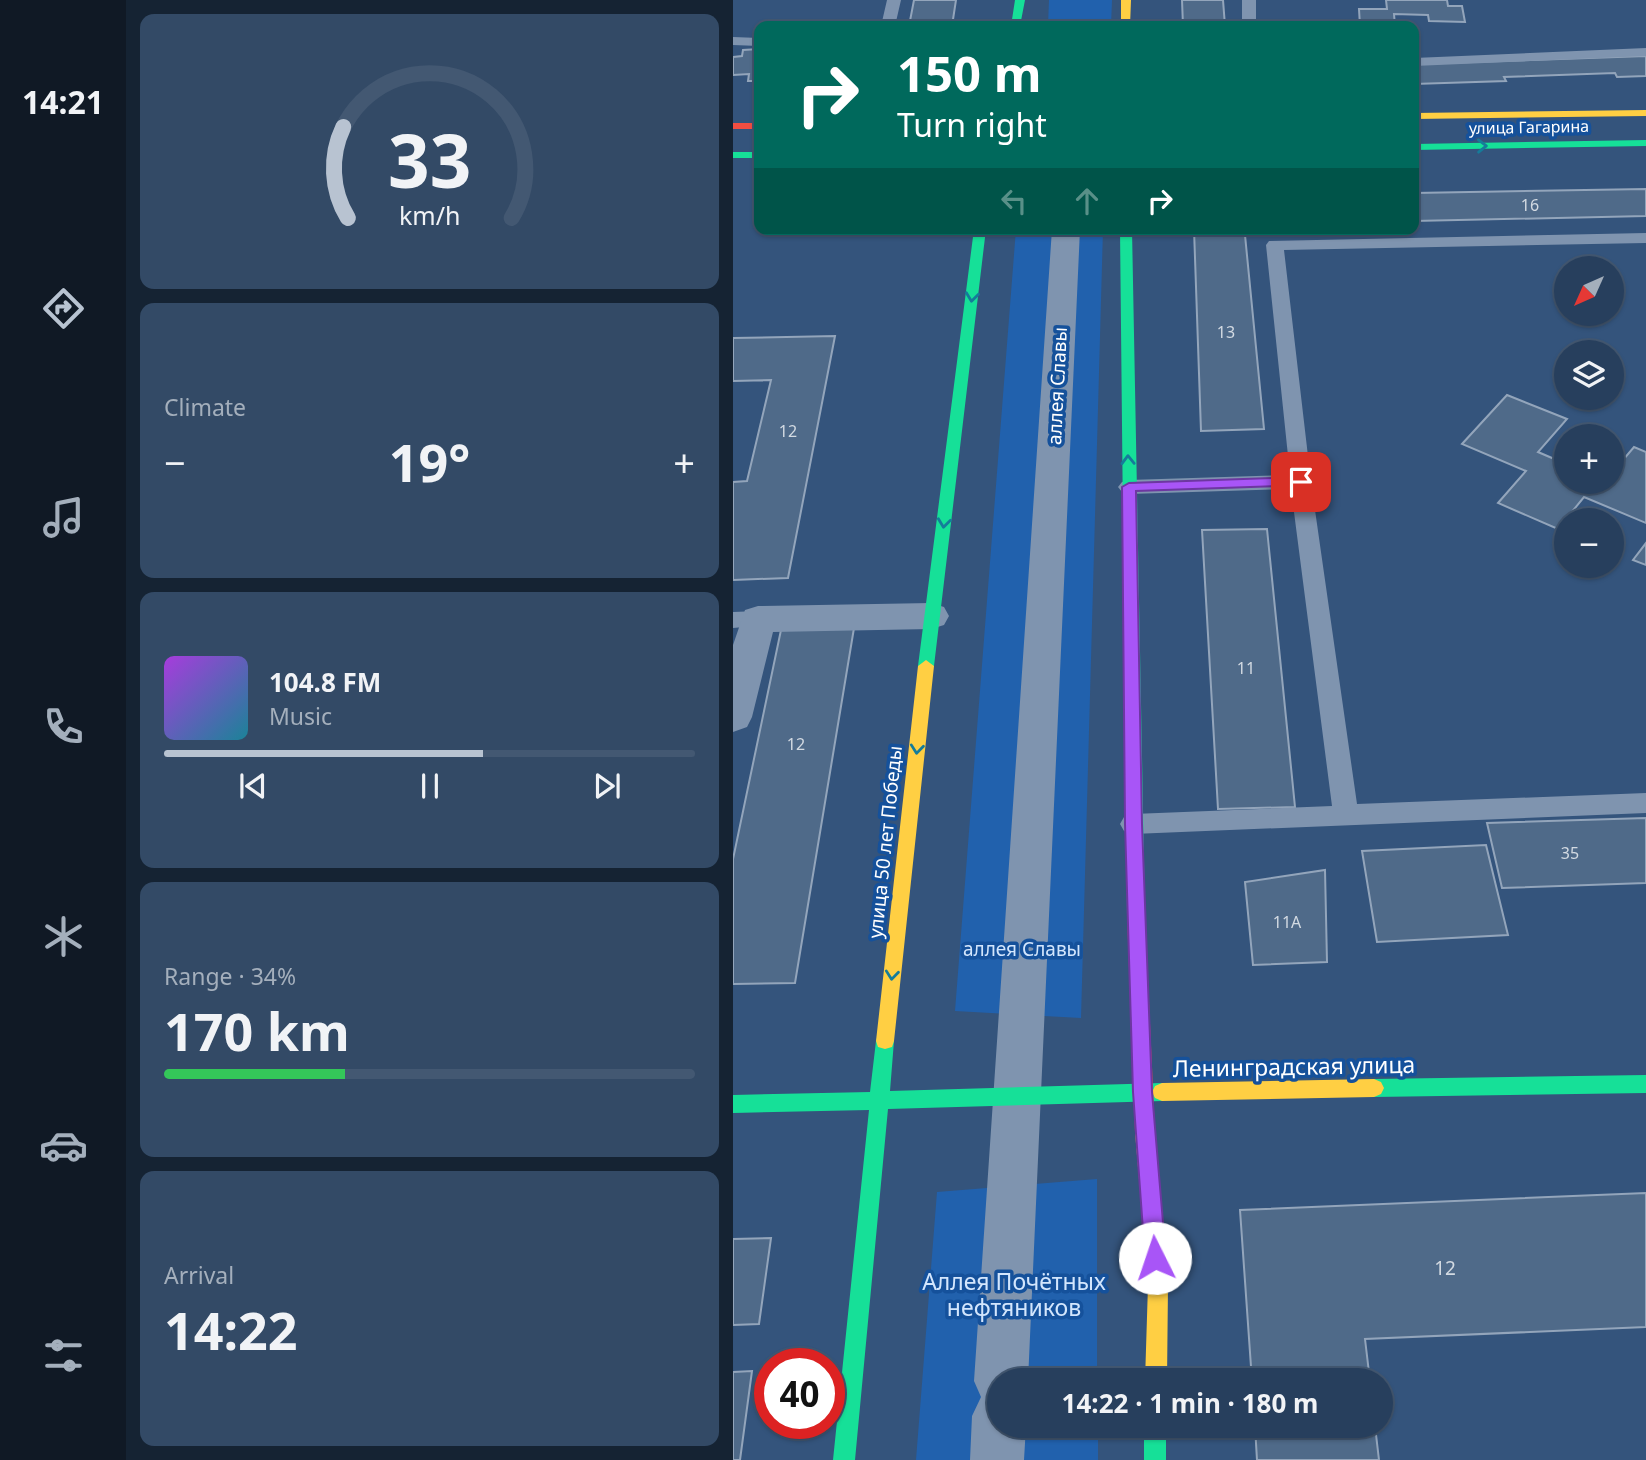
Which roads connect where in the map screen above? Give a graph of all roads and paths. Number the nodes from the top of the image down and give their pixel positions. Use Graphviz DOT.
graph roads {
  1 [pos="894,0"];
  2 [pos="1020,0"];
  3 [pos="1126,0"];
  4 [pos="1249,0"];
  5 [pos="889,21"];
  6 [pos="1017,21"];
  7 [pos="1126,21"];
  8 [pos="1249,21"];
  9 [pos="733,41"];
  10 [pos="754,42"];
  11 [pos="1646,52"];
  12 [pos="1419,62"];
  13 [pos="1646,113"];
  14 [pos="1419,116"];
  15 [pos="754,125"];
  16 [pos="733,126"];
  17 [pos="1646,143"];
  18 [pos="1419,147"];
  19 [pos="733,155"];
  20 [pos="754,155"];
  21 [pos="979,235"];
  22 [pos="1066,235"];
  23 [pos="1126,235"];
  24 [pos="1646,238"];
  25 [pos="1301,482"];
  26 [pos="1129,487"];
  27 [pos="931,616"];
  28 [pos="745,620"];
  29 [pos="733,717"];
  30 [pos="1646,803"];
  31 [pos="1346,816"];
  32 [pos="1133,824"];
  33 [pos="1646,1084"];
  34 [pos="1142,1092"];
  35 [pos="1015,1094"];
  36 [pos="878,1102"];
  37 [pos="733,1104"];
  38 [pos="1002,1368"];
  39 [pos="1156,1368"];
  40 [pos="998,1438"];
  41 [pos="1155,1438"];
  42 [pos="844,1460"];
  43 [pos="997,1460"];
  44 [pos="1155,1460"];
  1 -- 5 [label="lane"];
  2 -- 6 [label="street"];
  3 -- 7 [label="street"];
  4 -- 8 [label="lane"];
  9 -- 10 [label="lane"];
  11 -- 12 [label="lane"];
  13 -- 14 [label="street, улица Гагарина"];
  15 -- 16 [label="street"];
  18 -- 17 [label="street, улица Гагарина, one-way"];
  19 -- 20 [label="street"];
  21 -- 27 [label="street, улица 50 лет Победы, one-way"];
  22 -- 35 [label="street, аллея Славы"];
  26 -- 23 [label="street, one-way"];
  24 -- 25 [label="lane"];
  25 -- 26 [label="lane"];
  25 -- 31 [label="lane"];
  26 -- 32 [label="street"];
  27 -- 28 [label="street"];
  27 -- 36 [label="street, улица 50 лет Победы, one-way"];
  28 -- 29 [label="street"];
  30 -- 31 [label="lane"];
  31 -- 32 [label="lane"];
  32 -- 34 [label="street"];
  33 -- 34 [label="street, Ленинградская улица"];
  34 -- 35 [label="street, Ленинградская улица"];
  34 -- 39 [label="street"];
  35 -- 36 [label="street, Ленинградская улица"];
  35 -- 38 [label="street, аллея Славы"];
  36 -- 37 [label="street, Ленинградская улица"];
  36 -- 42 [label="street, улица 50 лет Победы"];
  40 -- 43 [label="street"];
  41 -- 44 [label="street"];
}
